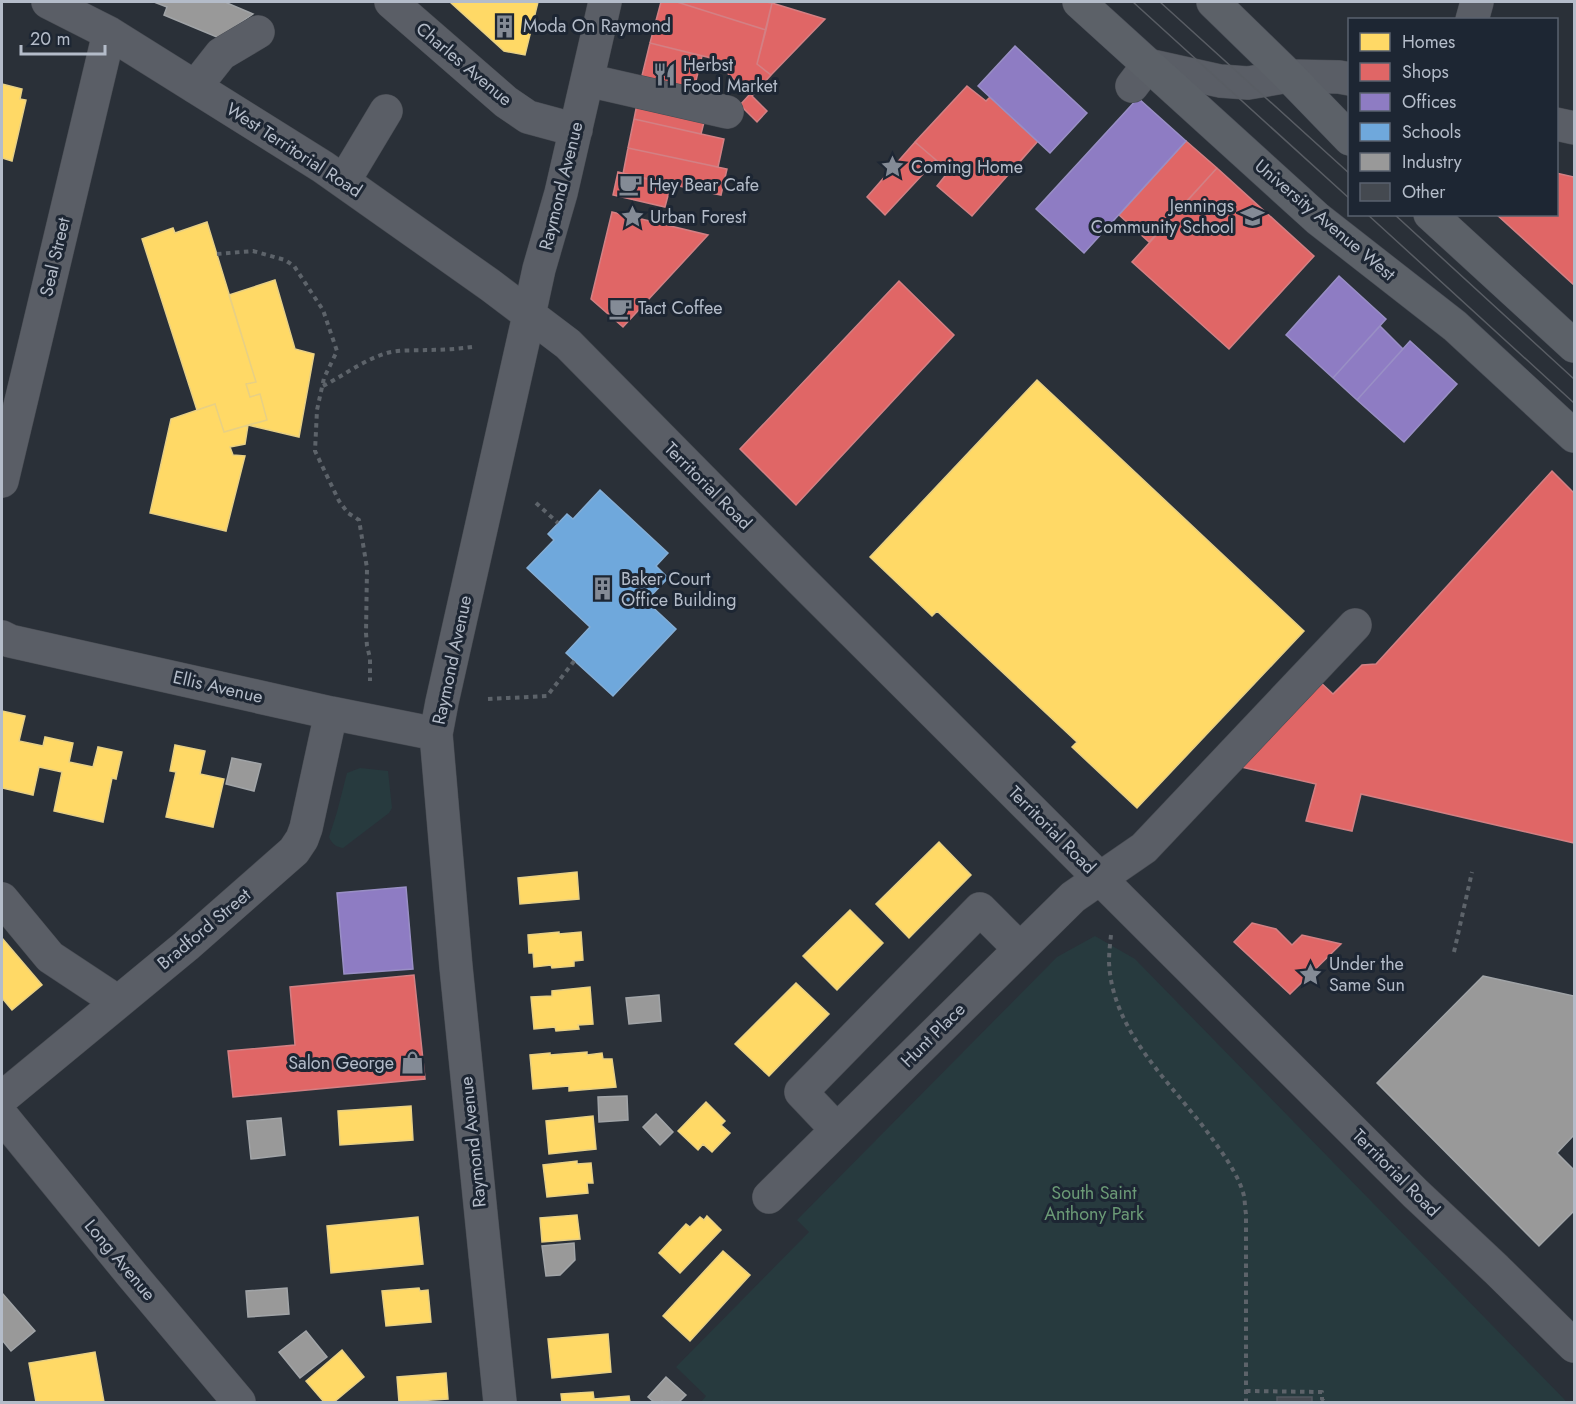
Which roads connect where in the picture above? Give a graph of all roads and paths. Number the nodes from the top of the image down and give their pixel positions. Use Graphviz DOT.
graph roads {
  1 [pos="48,2"];
  2 [pos="391,2"];
  3 [pos="605,2"];
  4 [pos="1079,2"];
  5 [pos="1213,2"];
  6 [pos="1477,2"];
  7 [pos="1473,18"];
  8 [pos="258,32"];
  9 [pos="109,33"];
  10 [pos="1140,76"];
  11 [pos="1289,76"];
  12 [pos="1348,79"];
  13 [pos="587,80"];
  14 [pos="195,87"];
  15 [pos="386,111"];
  16 [pos="727,112"];
  17 [pos="1558,123"];
  18 [pos="1575,128"];
  19 [pos="576,130"];
  20 [pos="1348,137"];
  21 [pos="344,181"];
  22 [pos="1432,216"];
  23 [pos="217,254"];
  24 [pos="529,315"];
  25 [pos="1575,346"];
  26 [pos="472,347"];
  27 [pos="322,386"];
  28 [pos="1575,436"];
  29 [pos="2,481"];
  30 [pos="537,503"];
  31 [pos="558,523"];
  32 [pos="1355,625"];
  33 [pos="2,637"];
  34 [pos="575,660"];
  35 [pos="370,681"];
  36 [pos="488,699"];
  37 [pos="332,713"];
  38 [pos="436,734"];
  39 [pos="1472,872"];
  40 [pos="1101,878"];
  41 [pos="2,899"];
  42 [pos="1111,935"];
  43 [pos="1020,949"];
  44 [pos="1454,952"];
  45 [pos="118,1002"];
  46 [pos="2,1098"];
  47 [pos="2,1116"];
  48 [pos="837,1130"];
  49 [pos="769,1197"];
  50 [pos="1575,1346"];
  51 [pos="1246,1391"];
  52 [pos="240,1402"];
  53 [pos="500,1402"];
  54 [pos="1246,1402"];
  55 [pos="1326,1402"];
  1 -- 9 [label="street, West Territorial Road"];
  2 -- 19 [label="street, Charles Avenue"];
  3 -- 13 [label="street, Raymond Avenue"];
  4 -- 10 [label="main road, University Avenue West"];
  5 -- 11 [label="main road"];
  6 -- 7 [label="street"];
  8 -- 14 [label="street"];
  9 -- 14 [label="street, West Territorial Road"];
  9 -- 29 [label="street, Seal Street"];
  10 -- 11 [label="street"];
  10 -- 28 [label="main road, University Avenue West"];
  11 -- 12 [label="street"];
  11 -- 20 [label="main road"];
  13 -- 16 [label="street"];
  13 -- 19 [label="street, Raymond Avenue"];
  14 -- 21 [label="street, West Territorial Road"];
  15 -- 21 [label="street"];
  17 -- 18 [label="street"];
  19 -- 24 [label="street, Raymond Avenue"];
  21 -- 24 [label="street, West Territorial Road"];
  22 -- 25 [label="main road"];
  23 -- 27 [label="path"];
  24 -- 38 [label="street, Raymond Avenue"];
  24 -- 40 [label="street, Territorial Road"];
  26 -- 27 [label="path"];
  27 -- 35 [label="path"];
  30 -- 31 [label="path"];
  32 -- 40 [label="street, Hunt Place"];
  33 -- 37 [label="street, Ellis Avenue"];
  34 -- 36 [label="path"];
  37 -- 38 [label="street, Ellis Avenue"];
  37 -- 45 [label="street, Bradford Street"];
  38 -- 53 [label="street, Raymond Avenue"];
  39 -- 44 [label="path"];
  40 -- 43 [label="street, Hunt Place"];
  40 -- 50 [label="street, Territorial Road"];
  41 -- 45 [label="street"];
  42 -- 51 [label="path"];
  43 -- 48 [label="street, Hunt Place"];
  43 -- 48 [label="street"];
  45 -- 46 [label="street, Bradford Street"];
  47 -- 52 [label="street, Long Avenue"];
  48 -- 49 [label="street, Hunt Place"];
  51 -- 54 [label="path"];
  51 -- 55 [label="path"];
}
